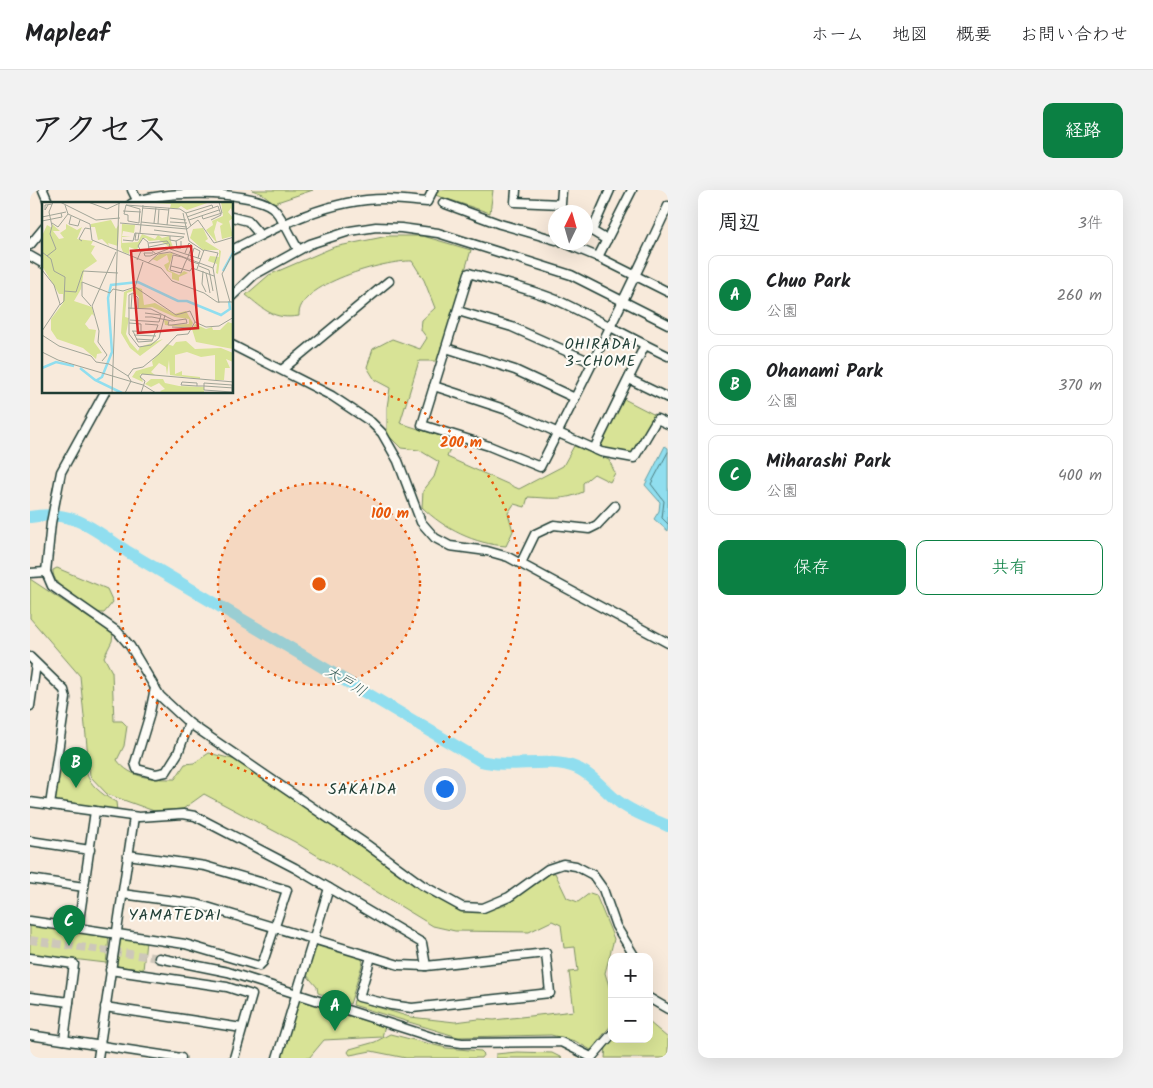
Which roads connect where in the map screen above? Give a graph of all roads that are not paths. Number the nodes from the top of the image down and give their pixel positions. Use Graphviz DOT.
graph roads {
  1 [pos="43,190"];
  2 [pos="132,190"];
  3 [pos="228,190"];
  4 [pos="433,190"];
  5 [pos="516,190"];
  6 [pos="562,190"];
  7 [pos="610,190"];
  8 [pos="632,190"];
  9 [pos="48,202"];
  10 [pos="134,202"];
  11 [pos="443,203"];
  12 [pos="668,206"];
  13 [pos="234,218"];
  14 [pos="283,224"];
  15 [pos="42,230"];
  16 [pos="260,235"];
  17 [pos="548,238"];
  18 [pos="607,240"];
  19 [pos="30,245"];
  20 [pos="234,249"];
  21 [pos="298,249"];
  22 [pos="581,250"];
  23 [pos="30,256"];
  24 [pos="598,257"];
  25 [pos="42,263"];
  26 [pos="635,276"];
  27 [pos="389,281"];
  28 [pos="667,290"];
  29 [pos="234,294"];
  30 [pos="622,301"];
  31 [pos="458,311"];
  32 [pos="668,324"];
  33 [pos="609,327"];
  34 [pos="645,345"];
  35 [pos="234,346"];
  36 [pos="446,348"];
  37 [pos="668,356"];
  38 [pos="593,363"];
  39 [pos="283,369"];
  40 [pos="629,379"];
  41 [pos="434,386"];
  42 [pos="104,394"];
  43 [pos="575,398"];
  44 [pos="668,398"];
  45 [pos="668,424"];
  46 [pos="557,434"];
  47 [pos="594,449"];
  48 [pos="614,506"];
  49 [pos="521,563"];
  50 [pos="46,572"];
  51 [pos="30,573"];
  52 [pos="668,643"];
  53 [pos="30,657"];
  54 [pos="36,664"];
  55 [pos="154,688"];
  56 [pos="30,706"];
  57 [pos="189,723"];
  58 [pos="30,802"];
  59 [pos="50,805"];
  60 [pos="95,812"];
  61 [pos="134,817"];
  62 [pos="30,841"];
  63 [pos="90,850"];
  64 [pos="128,856"];
  65 [pos="30,879"];
  66 [pos="84,887"];
  67 [pos="329,888"];
  68 [pos="122,894"];
  69 [pos="30,921"];
  70 [pos="275,927"];
  71 [pos="78,928"];
  72 [pos="116,933"];
  73 [pos="313,939"];
  74 [pos="633,953"];
  75 [pos="371,957"];
  76 [pos="30,958"];
  77 [pos="159,958"];
  78 [pos="426,966"];
  79 [pos="110,970"];
  80 [pos="296,993"];
  81 [pos="30,997"];
  82 [pos="653,1000"];
  83 [pos="69,1002"];
  84 [pos="105,1007"];
  85 [pos="668,1009"];
  86 [pos="242,1028"];
  87 [pos="30,1035"];
  88 [pos="608,1039"];
  89 [pos="64,1040"];
  90 [pos="100,1046"];
  91 [pos="98,1058"];
  92 [pos="181,1058"];
  93 [pos="234,1058"];
  94 [pos="277,1058"];
  95 [pos="591,1058"];
  1 -- 9 [label="street"];
  2 -- 10 [label="street"];
  3 -- 10 [label="street"];
  3 -- 14 [label="street"];
  4 -- 14 [label="street"];
  5 -- 6 [label="street"];
  7 -- 18 [label="street"];
  8 -- 18 [label="street"];
  11 -- 17 [label="street"];
  12 -- 26 [label="street"];
  13 -- 16 [label="street"];
  14 -- 16 [label="street"];
  14 -- 21 [label="street"];
  15 -- 19 [label="street"];
  16 -- 20 [label="street"];
  18 -- 24 [label="street"];
  21 -- 29 [label="street"];
  21 -- 30 [label="street"];
  22 -- 24 [label="street"];
  23 -- 25 [label="street"];
  24 -- 26 [label="street"];
  26 -- 28 [label="street"];
  26 -- 30 [label="street"];
  27 -- 39 [label="street"];
  30 -- 32 [label="street"];
  30 -- 33 [label="street"];
  31 -- 33 [label="street"];
  31 -- 36 [label="street"];
  31 -- 38 [label="street"];
  33 -- 34 [label="street"];
  33 -- 38 [label="street"];
  34 -- 37 [label="street"];
  34 -- 40 [label="street"];
  35 -- 39 [label="street"];
  36 -- 41 [label="street"];
  36 -- 43 [label="street"];
  38 -- 43 [label="street"];
  39 -- 49 [label="street"];
  40 -- 44 [label="street"];
  40 -- 47 [label="street"];
  41 -- 46 [label="street"];
  41 -- 46 [label="street"];
  42 -- 50 [label="street"];
  43 -- 46 [label="street"];
  45 -- 47 [label="street"];
  46 -- 47 [label="street"];
  48 -- 49 [label="street"];
  49 -- 52 [label="street"];
  50 -- 51 [label="street"];
  50 -- 55 [label="street"];
  53 -- 54 [label="street"];
  54 -- 56 [label="street"];
  54 -- 59 [label="street"];
  55 -- 57 [label="street"];
  55 -- 57 [label="street"];
  57 -- 74 [label="street"];
  58 -- 59 [label="street"];
  59 -- 60 [label="street"];
  60 -- 61 [label="street"];
  60 -- 63 [label="street"];
  61 -- 64 [label="street"];
  61 -- 67 [label="street"];
  62 -- 63 [label="street"];
  63 -- 66 [label="street"];
  64 -- 68 [label="street"];
  64 -- 70 [label="street"];
  65 -- 66 [label="street"];
  66 -- 71 [label="street"];
  67 -- 73 [label="street"];
  67 -- 78 [label="street"];
  68 -- 70 [label="street"];
  68 -- 72 [label="street"];
  69 -- 71 [label="street"];
  70 -- 72 [label="street"];
  70 -- 73 [label="street"];
  71 -- 72 [label="street"];
  72 -- 79 [label="street"];
  73 -- 75 [label="street"];
  73 -- 80 [label="street"];
  75 -- 78 [label="street"];
  75 -- 78 [label="street"];
  76 -- 83 [label="street"];
  77 -- 80 [label="street"];
  79 -- 84 [label="street"];
  79 -- 86 [label="street"];
  80 -- 94 [label="street"];
  80 -- 95 [label="street"];
  81 -- 83 [label="street"];
  82 -- 85 [label="street"];
  83 -- 89 [label="street"];
  84 -- 86 [label="street"];
  84 -- 90 [label="street"];
  86 -- 93 [label="street"];
  87 -- 89 [label="street"];
  88 -- 95 [label="street"];
  89 -- 90 [label="street"];
  90 -- 91 [label="street"];
  90 -- 92 [label="street"];
}
